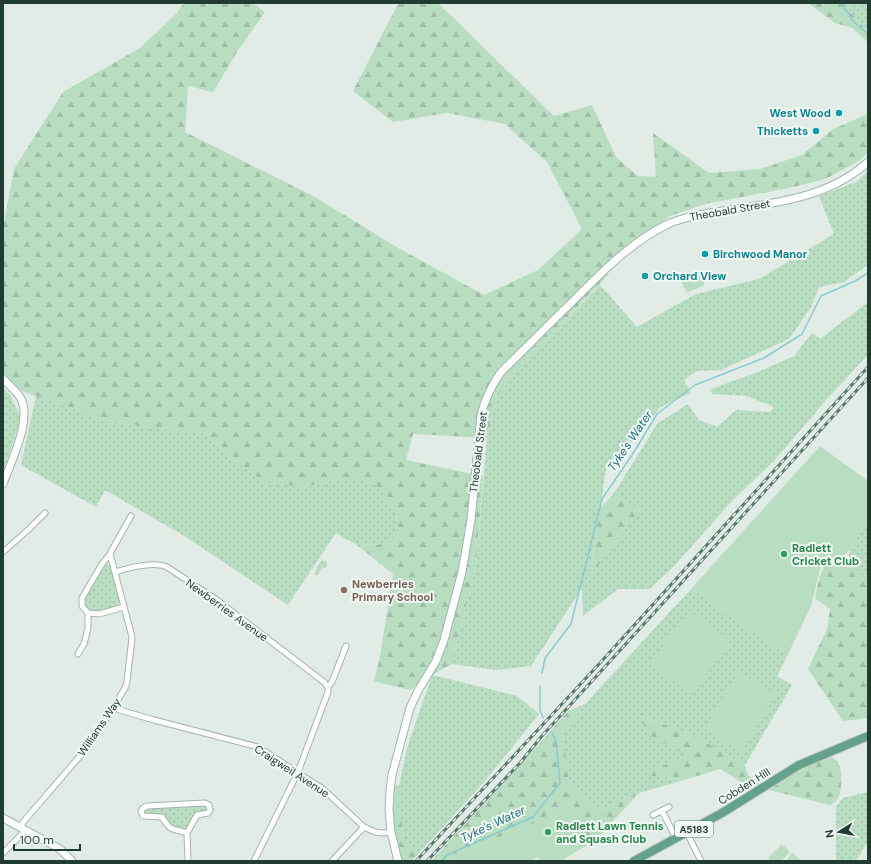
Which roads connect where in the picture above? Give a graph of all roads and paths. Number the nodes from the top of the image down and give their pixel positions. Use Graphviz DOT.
graph roads {
  1 [pos="868,162"];
  2 [pos="3,379"];
  3 [pos="3,484"];
  4 [pos="45,513"];
  5 [pos="131,516"];
  6 [pos="3,552"];
  7 [pos="110,554"];
  8 [pos="115,572"];
  9 [pos="124,607"];
  10 [pos="88,613"];
  11 [pos="346,646"];
  12 [pos="78,654"];
  13 [pos="328,687"];
  14 [pos="113,708"];
  15 [pos="868,736"];
  16 [pos="298,772"];
  17 [pos="669,807"];
  18 [pos="662,811"];
  19 [pos="653,815"];
  20 [pos="3,818"];
  21 [pos="364,827"];
  22 [pos="23,830"];
  23 [pos="391,832"];
  24 [pos="187,833"];
  25 [pos="687,833"];
  26 [pos="676,838"];
  27 [pos="3,852"];
  28 [pos="72,861"];
  29 [pos="188,861"];
  30 [pos="254,861"];
  31 [pos="332,861"];
  32 [pos="398,861"];
  33 [pos="634,861"];
  34 [pos="701,861"];
  1 -- 23 [label="street, Theobald Street"];
  2 -- 3 [label="street"];
  4 -- 6 [label="street"];
  5 -- 7 [label="street"];
  7 -- 8 [label="street, Williams Way"];
  7 -- 10 [label="street"];
  8 -- 9 [label="street, Williams Way"];
  8 -- 13 [label="street, Newberries Avenue"];
  9 -- 10 [label="street"];
  9 -- 14 [label="street, Williams Way"];
  10 -- 12 [label="street"];
  11 -- 13 [label="street"];
  13 -- 16 [label="street"];
  14 -- 16 [label="street, Craigweil Avenue"];
  14 -- 22 [label="street, Williams Way"];
  15 -- 25 [label="main road, Cobden Hill / A5183"];
  16 -- 21 [label="street, Craigweil Avenue"];
  16 -- 30 [label="street"];
  17 -- 18 [label="street"];
  18 -- 19 [label="street"];
  18 -- 26 [label="street"];
  20 -- 22 [label="street"];
  21 -- 23 [label="street, Craigweil Avenue"];
  21 -- 31 [label="street"];
  22 -- 27 [label="street, Williams Way"];
  22 -- 28 [label="street"];
  23 -- 32 [label="street, Theobald Street"];
  24 -- 24 [label="street"];
  24 -- 29 [label="street"];
  25 -- 26 [label="main road, Cobden Hill / A5183"];
  25 -- 34 [label="street"];
  26 -- 33 [label="main road, Cobden Hill / A5183"];
}
